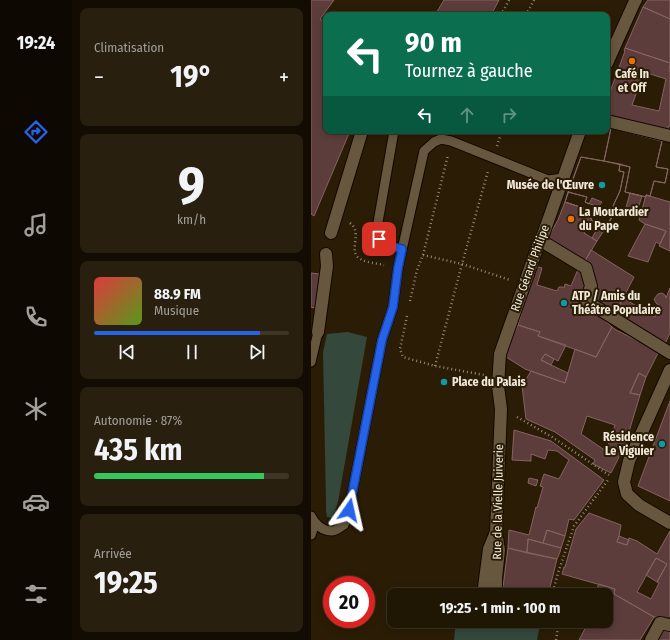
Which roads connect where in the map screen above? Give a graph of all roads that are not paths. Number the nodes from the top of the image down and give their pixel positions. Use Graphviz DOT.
graph roads {
  1 [pos="636,0"];
  2 [pos="610,56"];
  3 [pos="610,121"];
  4 [pos="360,134"];
  5 [pos="393,134"];
  6 [pos="579,134"];
  7 [pos="670,136"];
  8 [pos="563,178"];
  9 [pos="331,233"];
  10 [pos="548,245"];
  11 [pos="402,249"];
  12 [pos="326,254"];
  13 [pos="318,332"];
  14 [pos="670,353"];
  15 [pos="311,362"];
  16 [pos="670,370"];
  17 [pos="501,409"];
  18 [pos="313,519"];
  19 [pos="670,524"];
  20 [pos="496,532"];
  21 [pos="311,535"];
  22 [pos="484,588"];
  23 [pos="497,588"];
  24 [pos="670,626"];
  25 [pos="651,640"];
  1 -- 2 [label="street"];
  3 -- 7 [label="street"];
  4 -- 9 [label="street"];
  5 -- 11 [label="lane"];
  6 -- 8 [label="street, Rue Gérard Philipe"];
  8 -- 11 [label="lane"];
  8 -- 17 [label="street, Rue Gérard Philipe"];
  10 -- 14 [label="street"];
  11 -- 18 [label="lane"];
  12 -- 13 [label="street"];
  13 -- 15 [label="lane"];
  16 -- 19 [label="street"];
  17 -- 20 [label="street, Rue de la Vielle Juiverie"];
  18 -- 21 [label="lane"];
  20 -- 22 [label="street"];
  20 -- 23 [label="street, Rue de la Vielle Juiverie"];
  24 -- 25 [label="street"];
}
